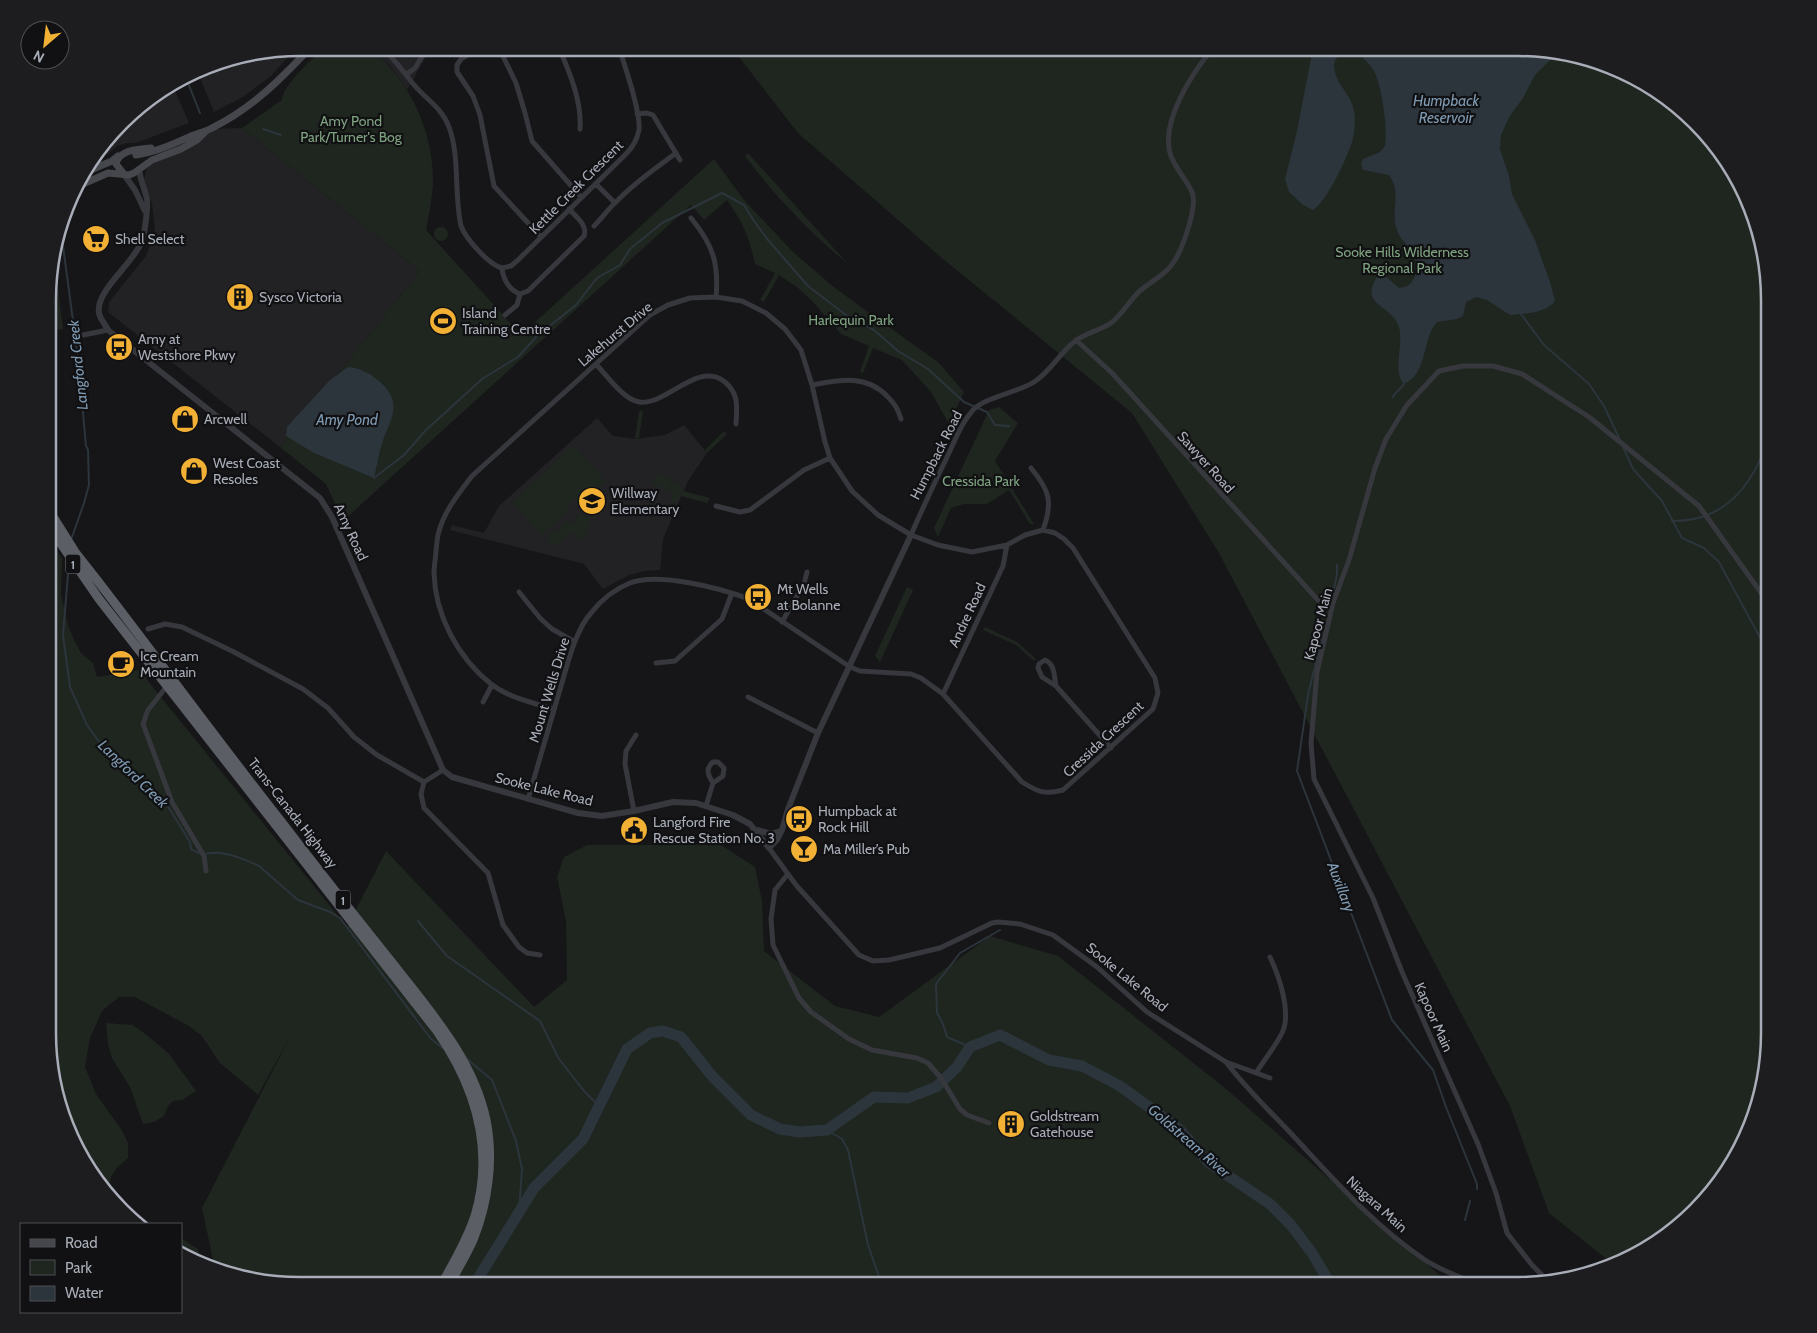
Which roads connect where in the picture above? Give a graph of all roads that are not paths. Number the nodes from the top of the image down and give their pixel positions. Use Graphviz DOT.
graph roads {
  1 [pos="303,56"];
  2 [pos="389,56"];
  3 [pos="422,56"];
  4 [pos="466,56"];
  5 [pos="503,56"];
  6 [pos="562,56"];
  7 [pos="622,56"];
  8 [pos="1206,56"];
  9 [pos="406,74"];
  10 [pos="637,114"];
  11 [pos="580,129"];
  12 [pos="206,131"];
  13 [pos="133,153"];
  14 [pos="676,153"];
  15 [pos="121,154"];
  16 [pos="680,160"];
  17 [pos="95,168"];
  18 [pos="139,169"];
  19 [pos="125,176"];
  20 [pos="86,183"];
  21 [pos="596,184"];
  22 [pos="581,197"];
  23 [pos="615,204"];
  24 [pos="569,209"];
  25 [pos="145,213"];
  26 [pos="691,218"];
  27 [pos="594,226"];
  28 [pos="540,237"];
  29 [pos="502,268"];
  30 [pos="520,294"];
  31 [pos="716,297"];
  32 [pos="506,315"];
  33 [pos="108,330"];
  34 [pos="83,335"];
  35 [pos="1076,340"];
  36 [pos="596,364"];
  37 [pos="812,384"];
  38 [pos="901,419"];
  39 [pos="736,424"];
  40 [pos="830,458"];
  41 [pos="1031,468"];
  42 [pos="716,506"];
  43 [pos="56,522"];
  44 [pos="1042,530"];
  45 [pos="911,535"];
  46 [pos="56,537"];
  47 [pos="1007,545"];
  48 [pos="75,552"];
  49 [pos="807,572"];
  50 [pos="519,592"];
  51 [pos="732,593"];
  52 [pos="1761,593"];
  53 [pos="1318,600"];
  54 [pos="782,622"];
  55 [pos="148,629"];
  56 [pos="575,642"];
  57 [pos="656,663"];
  58 [pos="850,667"];
  59 [pos="492,685"];
  60 [pos="167,686"];
  61 [pos="1056,686"];
  62 [pos="942,694"];
  63 [pos="748,698"];
  64 [pos="483,702"];
  65 [pos="554,709"];
  66 [pos="818,733"];
  67 [pos="636,735"];
  68 [pos="1111,748"];
  69 [pos="443,770"];
  70 [pos="424,782"];
  71 [pos="713,783"];
  72 [pos="528,799"];
  73 [pos="706,806"];
  74 [pos="634,811"];
  75 [pos="755,828"];
  76 [pos="782,830"];
  77 [pos="769,848"];
  78 [pos="206,871"];
  79 [pos="787,875"];
  80 [pos="540,955"];
  81 [pos="1270,957"];
  82 [pos="1226,1062"];
  83 [pos="1256,1073"];
  84 [pos="1270,1078"];
  85 [pos="989,1123"];
  86 [pos="1542,1275"];
  87 [pos="445,1277"];
  88 [pos="453,1277"];
  89 [pos="1458,1277"];
  1 -- 12 [label="main road"];
  2 -- 9 [label="street"];
  3 -- 9 [label="street"];
  4 -- 28 [label="street"];
  5 -- 22 [label="street"];
  6 -- 11 [label="street"];
  7 -- 10 [label="street, Kettle Creek Crescent"];
  8 -- 35 [label="street, Humpback Road"];
  9 -- 29 [label="street"];
  10 -- 14 [label="street"];
  10 -- 21 [label="street, Kettle Creek Crescent"];
  12 -- 13 [label="main road"];
  12 -- 18 [label="main road"];
  13 -- 15 [label="main road"];
  13 -- 18 [label="main road"];
  14 -- 16 [label="street"];
  14 -- 23 [label="street"];
  15 -- 17 [label="main road"];
  15 -- 19 [label="main road"];
  18 -- 19 [label="main road"];
  18 -- 25 [label="street"];
  19 -- 20 [label="main road"];
  19 -- 25 [label="street"];
  21 -- 22 [label="street, Kettle Creek Crescent"];
  21 -- 23 [label="street"];
  22 -- 24 [label="street, Kettle Creek Crescent"];
  23 -- 27 [label="street"];
  24 -- 28 [label="street, Kettle Creek Crescent"];
  24 -- 30 [label="street"];
  25 -- 33 [label="street"];
  26 -- 31 [label="street"];
  28 -- 29 [label="street, Kettle Creek Crescent"];
  29 -- 30 [label="street"];
  30 -- 32 [label="street"];
  31 -- 36 [label="street, Lakehurst Drive"];
  31 -- 37 [label="street, Lakehurst Drive"];
  33 -- 34 [label="street"];
  33 -- 69 [label="street, Amy Road"];
  35 -- 45 [label="street, Humpback Road"];
  35 -- 53 [label="street, Sawyer Road"];
  36 -- 39 [label="street"];
  36 -- 59 [label="street, Lakehurst Drive"];
  37 -- 38 [label="street"];
  37 -- 40 [label="street, Lakehurst Drive"];
  40 -- 42 [label="street"];
  40 -- 45 [label="street, Lakehurst Drive"];
  41 -- 44 [label="street"];
  43 -- 48 [label="highway, Trans-Canada Highway / 1"];
  44 -- 47 [label="street"];
  44 -- 68 [label="street, Cressida Crescent"];
  45 -- 47 [label="street"];
  45 -- 58 [label="street, Humpback Road"];
  46 -- 60 [label="highway, Trans-Canada Highway / 1"];
  47 -- 62 [label="street, Andre Road"];
  48 -- 60 [label="highway"];
  48 -- 88 [label="highway, Trans-Canada Highway / 1"];
  49 -- 54 [label="street"];
  50 -- 56 [label="street"];
  51 -- 54 [label="street, Mount Wells Drive"];
  51 -- 56 [label="street, Mount Wells Drive"];
  51 -- 57 [label="street"];
  52 -- 86 [label="street, Kapoor Main"];
  54 -- 58 [label="street, Mount Wells Drive"];
  55 -- 70 [label="street"];
  56 -- 65 [label="street, Mount Wells Drive"];
  58 -- 62 [label="street, Cressida Crescent"];
  58 -- 66 [label="street, Humpback Road"];
  59 -- 64 [label="street"];
  59 -- 65 [label="street, Lakehurst Drive"];
  60 -- 78 [label="street"];
  60 -- 87 [label="highway, Trans-Canada Highway / 1"];
  61 -- 61 [label="street"];
  61 -- 68 [label="street"];
  62 -- 68 [label="street, Cressida Crescent"];
  63 -- 66 [label="street"];
  65 -- 72 [label="street, Mount Wells Drive"];
  66 -- 76 [label="street, Humpback Road"];
  67 -- 74 [label="street"];
  69 -- 70 [label="street"];
  69 -- 72 [label="street, Sooke Lake Road"];
  70 -- 80 [label="street"];
  71 -- 73 [label="street"];
  72 -- 74 [label="street, Sooke Lake Road"];
  73 -- 74 [label="street, Sooke Lake Road"];
  73 -- 75 [label="street, Sooke Lake Road"];
  75 -- 76 [label="street"];
  75 -- 77 [label="street, Sooke Lake Road"];
  76 -- 77 [label="street, Humpback Road"];
  77 -- 79 [label="street, Sooke Lake Road"];
  79 -- 82 [label="street, Sooke Lake Road"];
  79 -- 85 [label="street"];
  81 -- 83 [label="street"];
  82 -- 83 [label="street, Sooke Lake Road"];
  82 -- 89 [label="street, Niagara Main"];
  83 -- 84 [label="street, Sooke Lake Road"];
}
